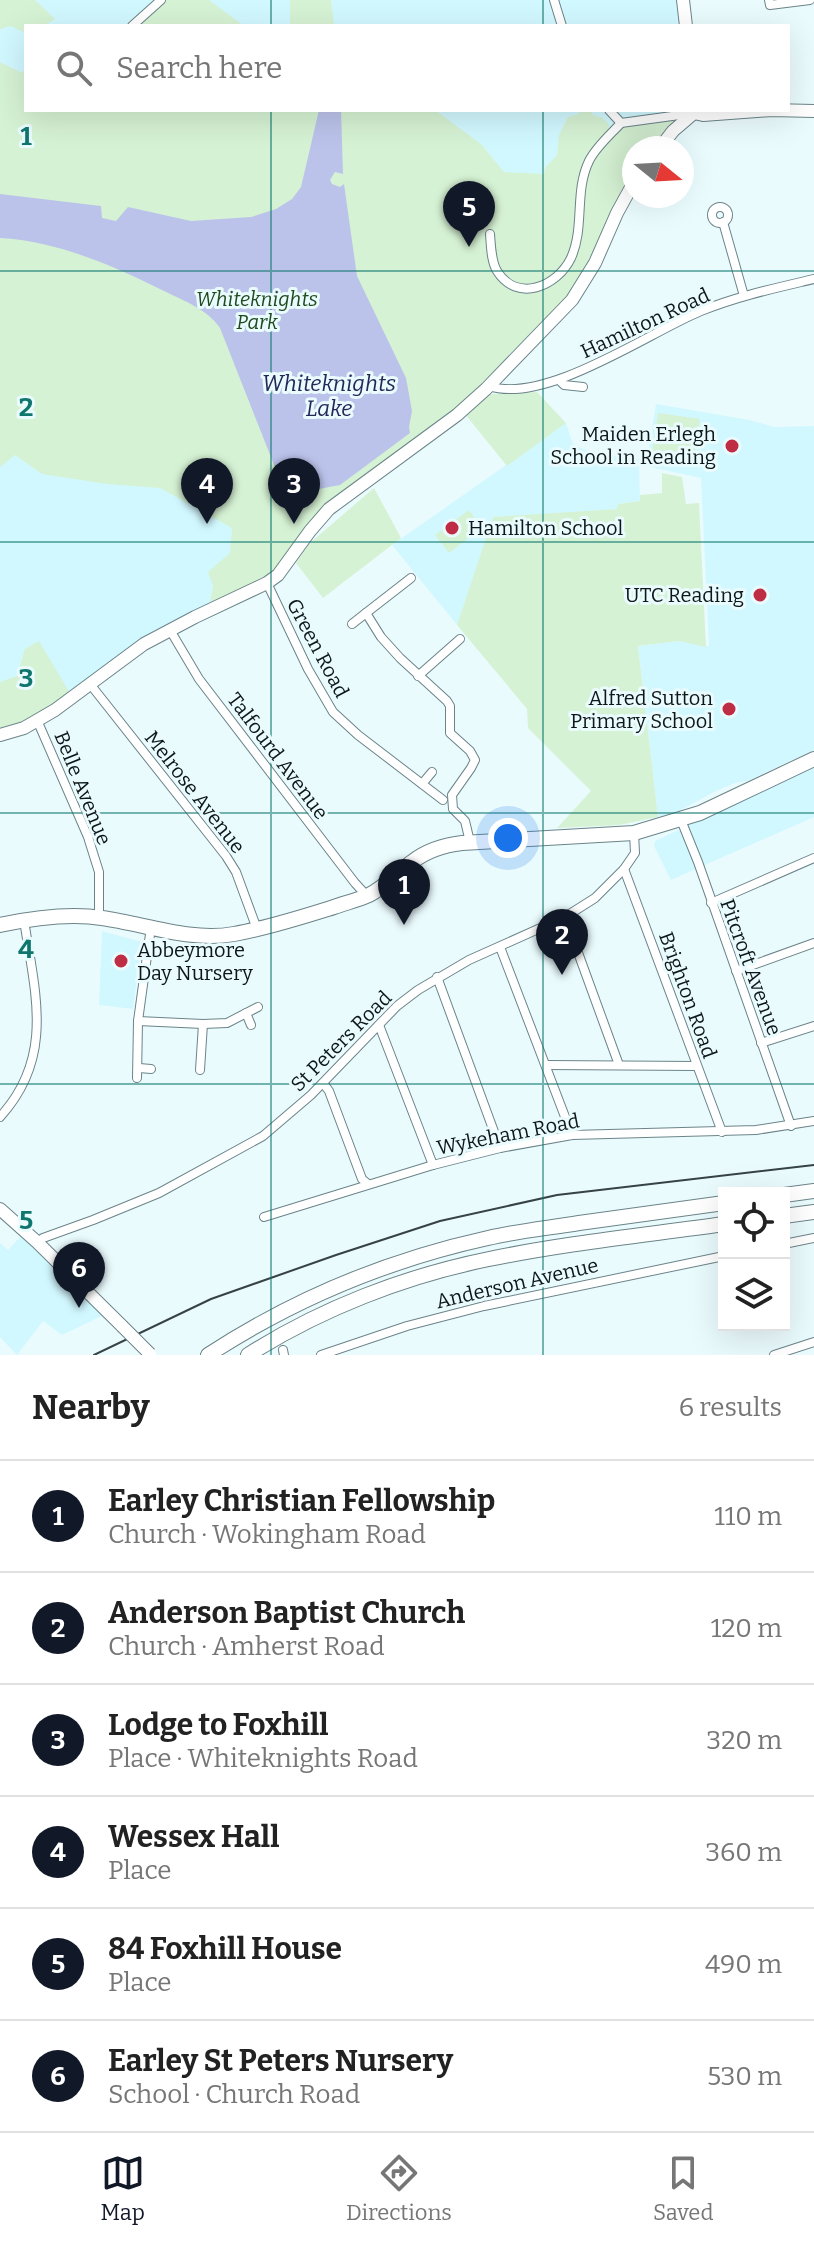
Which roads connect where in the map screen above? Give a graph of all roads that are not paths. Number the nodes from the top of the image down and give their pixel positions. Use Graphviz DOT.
graph roads {
  1 [pos="161,0"];
  2 [pos="554,0"];
  3 [pos="683,0"];
  4 [pos="810,0"];
  5 [pos="770,3"];
  6 [pos="134,24"];
  7 [pos="561,24"];
  8 [pos="686,24"];
  9 [pos="790,110"];
  10 [pos="814,111"];
  11 [pos="611,112"];
  12 [pos="688,112"];
  13 [pos="693,112"];
  14 [pos="696,112"];
  15 [pos="744,112"];
  16 [pos="621,123"];
  17 [pos="669,136"];
  18 [pos="622,204"];
  19 [pos="723,222"];
  20 [pos="490,234"];
  21 [pos="814,279"];
  22 [pos="744,296"];
  23 [pos="559,380"];
  24 [pos="489,386"];
  25 [pos="583,387"];
  26 [pos="411,578"];
  27 [pos="267,583"];
  28 [pos="366,613"];
  29 [pos="352,624"];
  30 [pos="170,630"];
  31 [pos="460,639"];
  32 [pos="418,676"];
  33 [pos="90,684"];
  34 [pos="37,720"];
  35 [pos="0,735"];
  36 [pos="814,759"];
  37 [pos="432,772"];
  38 [pos="422,784"];
  39 [pos="443,800"];
  40 [pos="681,820"];
  41 [pos="634,833"];
  42 [pos="470,842"];
  43 [pos="814,858"];
  44 [pos="624,869"];
  45 [pos="367,896"];
  46 [pos="711,903"];
  47 [pos="99,917"];
  48 [pos="565,917"];
  49 [pos="24,920"];
  50 [pos="0,925"];
  51 [pos="151,927"];
  52 [pos="257,929"];
  53 [pos="814,943"];
  54 [pos="500,947"];
  55 [pos="736,971"];
  56 [pos="437,977"];
  57 [pos="258,1007"];
  58 [pos="246,1013"];
  59 [pos="138,1021"];
  60 [pos="203,1024"];
  61 [pos="251,1025"];
  62 [pos="379,1025"];
  63 [pos="814,1026"];
  64 [pos="761,1043"];
  65 [pos="547,1065"];
  66 [pos="619,1065"];
  67 [pos="697,1066"];
  68 [pos="139,1068"];
  69 [pos="151,1069"];
  70 [pos="200,1070"];
  71 [pos="137,1078"];
  72 [pos="323,1083"];
  73 [pos="0,1117"];
  74 [pos="814,1121"];
  75 [pos="791,1126"];
  76 [pos="722,1132"];
  77 [pos="572,1135"];
  78 [pos="500,1148"];
  79 [pos="433,1165"];
  80 [pos="368,1184"];
  81 [pos="814,1191"];
  82 [pos="790,1194"];
  83 [pos="718,1204"];
  84 [pos="0,1209"];
  85 [pos="814,1212"];
  86 [pos="790,1215"];
  87 [pos="264,1217"];
  88 [pos="718,1225"];
  89 [pos="814,1238"];
  90 [pos="37,1242"];
  91 [pos="790,1243"];
  92 [pos="718,1257"];
  93 [pos="814,1342"];
  94 [pos="350,1346"];
  95 [pos="151,1354"];
  96 [pos="208,1355"];
  97 [pos="248,1355"];
  98 [pos="321,1355"];
  99 [pos="359,1355"];
  100 [pos="774,1355"];
  1 -- 6 [label="street"];
  2 -- 7 [label="street"];
  3 -- 8 [label="street"];
  4 -- 5 [label="street"];
  9 -- 10 [label="street"];
  11 -- 16 [label="street"];
  12 -- 16 [label="street"];
  13 -- 17 [label="street"];
  14 -- 15 [label="street"];
  16 -- 20 [label="street"];
  18 -- 24 [label="street"];
  19 -- 22 [label="street"];
  21 -- 22 [label="street, Hamilton Road"];
  22 -- 23 [label="street, Hamilton Road"];
  23 -- 24 [label="street, Hamilton Road"];
  23 -- 25 [label="street"];
  24 -- 27 [label="street"];
  26 -- 28 [label="street"];
  27 -- 30 [label="street"];
  27 -- 38 [label="street, Green Road"];
  28 -- 29 [label="street"];
  28 -- 32 [label="street"];
  30 -- 33 [label="street"];
  30 -- 45 [label="street, Talfourd Avenue"];
  31 -- 32 [label="street"];
  32 -- 42 [label="street"];
  33 -- 34 [label="street"];
  33 -- 52 [label="street, Melrose Avenue"];
  34 -- 35 [label="street"];
  34 -- 47 [label="street, Belle Avenue"];
  36 -- 40 [label="main road"];
  37 -- 38 [label="street"];
  38 -- 39 [label="street, Green Road"];
  40 -- 41 [label="main road"];
  40 -- 46 [label="street, Pitcroft Avenue"];
  41 -- 42 [label="main road"];
  41 -- 44 [label="street, St Peters Road"];
  42 -- 45 [label="main road"];
  43 -- 46 [label="street"];
  44 -- 48 [label="street, St Peters Road"];
  44 -- 67 [label="street, Brighton Road"];
  45 -- 52 [label="main road"];
  46 -- 55 [label="street, Pitcroft Avenue"];
  47 -- 49 [label="main road"];
  47 -- 51 [label="main road"];
  48 -- 54 [label="street, St Peters Road"];
  48 -- 66 [label="street"];
  49 -- 50 [label="main road"];
  49 -- 73 [label="street"];
  51 -- 52 [label="main road"];
  51 -- 59 [label="street"];
  53 -- 55 [label="street"];
  54 -- 56 [label="street, St Peters Road"];
  54 -- 65 [label="street"];
  55 -- 64 [label="street, Pitcroft Avenue"];
  56 -- 62 [label="street, St Peters Road"];
  56 -- 78 [label="street"];
  57 -- 58 [label="street"];
  58 -- 60 [label="street"];
  58 -- 61 [label="street"];
  59 -- 60 [label="street"];
  59 -- 68 [label="street"];
  60 -- 70 [label="street"];
  62 -- 72 [label="street, St Peters Road"];
  62 -- 79 [label="street"];
  63 -- 64 [label="street"];
  64 -- 75 [label="street, Pitcroft Avenue"];
  65 -- 66 [label="street"];
  65 -- 77 [label="street"];
  66 -- 67 [label="street"];
  67 -- 76 [label="street, Brighton Road"];
  68 -- 69 [label="street"];
  68 -- 71 [label="street"];
  72 -- 80 [label="street"];
  72 -- 90 [label="street, St Peters Road"];
  74 -- 75 [label="street, Wykeham Road"];
  75 -- 76 [label="street, Wykeham Road"];
  76 -- 77 [label="street, Wykeham Road"];
  77 -- 78 [label="street, Wykeham Road"];
  78 -- 79 [label="street, Wykeham Road"];
  79 -- 80 [label="street, Wykeham Road"];
  80 -- 87 [label="street, Wykeham Road"];
  81 -- 82 [label="main road"];
  83 -- 96 [label="main road"];
  84 -- 90 [label="street"];
  85 -- 86 [label="main road"];
  88 -- 97 [label="main road"];
  89 -- 91 [label="street"];
  90 -- 95 [label="street, bridge"];
  92 -- 94 [label="street, Anderson Avenue"];
  93 -- 100 [label="street"];
  94 -- 98 [label="street, Anderson Avenue"];
  94 -- 99 [label="street"];
}
